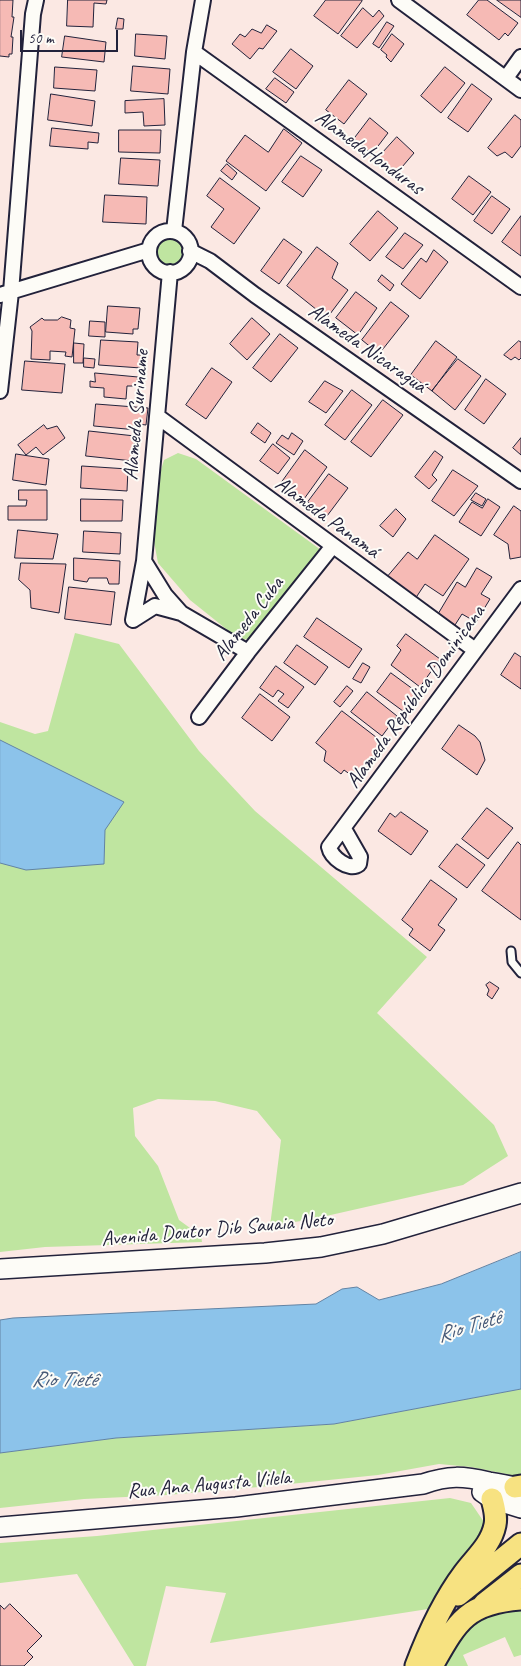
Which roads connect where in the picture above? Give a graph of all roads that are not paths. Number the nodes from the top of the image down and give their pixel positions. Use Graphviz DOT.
graph roads {
  1 [pos="36,0"];
  2 [pos="203,0"];
  3 [pos="399,0"];
  4 [pos="194,52"];
  5 [pos="521,56"];
  6 [pos="506,78"];
  7 [pos="521,90"];
  8 [pos="174,231"];
  9 [pos="149,250"];
  10 [pos="190,251"];
  11 [pos="170,272"];
  12 [pos="521,287"];
  13 [pos="5,294"];
  14 [pos="3,324"];
  15 [pos="0,391"];
  16 [pos="157,416"];
  17 [pos="521,481"];
  18 [pos="332,546"];
  19 [pos="144,560"];
  20 [pos="521,589"];
  21 [pos="182,613"];
  22 [pos="475,650"];
  23 [pos="248,652"];
  24 [pos="199,717"];
  25 [pos="344,829"];
  26 [pos="511,951"];
  27 [pos="521,973"];
  28 [pos="521,1193"];
  29 [pos="0,1269"];
  30 [pos="423,1484"];
  31 [pos="519,1487"];
  32 [pos="492,1498"];
  33 [pos="521,1508"];
  34 [pos="0,1527"];
  35 [pos="521,1544"];
  36 [pos="521,1575"];
  37 [pos="516,1600"];
  38 [pos="446,1604"];
  39 [pos="482,1606"];
  40 [pos="416,1666"];
  41 [pos="432,1666"];
  1 -- 13 [label="street"];
  2 -- 4 [label="street"];
  3 -- 6 [label="street"];
  4 -- 8 [label="street"];
  4 -- 12 [label="street, AlamedaHonduras"];
  5 -- 6 [label="street"];
  6 -- 7 [label="street"];
  8 -- 9 [label="street"];
  8 -- 10 [label="street"];
  9 -- 11 [label="street"];
  9 -- 13 [label="street"];
  10 -- 11 [label="street"];
  10 -- 17 [label="street, Alameda Nicaraguá"];
  11 -- 16 [label="street, Alameda Suriname"];
  13 -- 14 [label="street"];
  14 -- 15 [label="street"];
  16 -- 18 [label="street, Alameda Panamá"];
  16 -- 19 [label="street, Alameda Suriname"];
  18 -- 22 [label="street, Alameda Panamá"];
  18 -- 23 [label="street, Alameda Cuba"];
  19 -- 21 [label="street"];
  19 -- 21 [label="street, Alameda Suriname"];
  20 -- 22 [label="street, Alameda República Dominicana"];
  21 -- 23 [label="street"];
  22 -- 25 [label="street, Alameda República Dominicana"];
  23 -- 24 [label="street, Alameda Cuba"];
  26 -- 27 [label="lane"];
  28 -- 29 [label="main road, Avenida Doutor Dib Sauaia Neto"];
  30 -- 31 [label="main road, Rua Ana Augusta Vilela"];
  30 -- 32 [label="main road, Rua Ana Augusta Vilela"];
  30 -- 34 [label="main road, Rua Ana Augusta Vilela"];
  32 -- 33 [label="main road, Rua Ana Augusta Vilela"];
  32 -- 38 [label="main road"];
  35 -- 38 [label="main road"];
  36 -- 39 [label="main road"];
  37 -- 39 [label="main road"];
  38 -- 40 [label="main road"];
  39 -- 41 [label="main road"];
}
